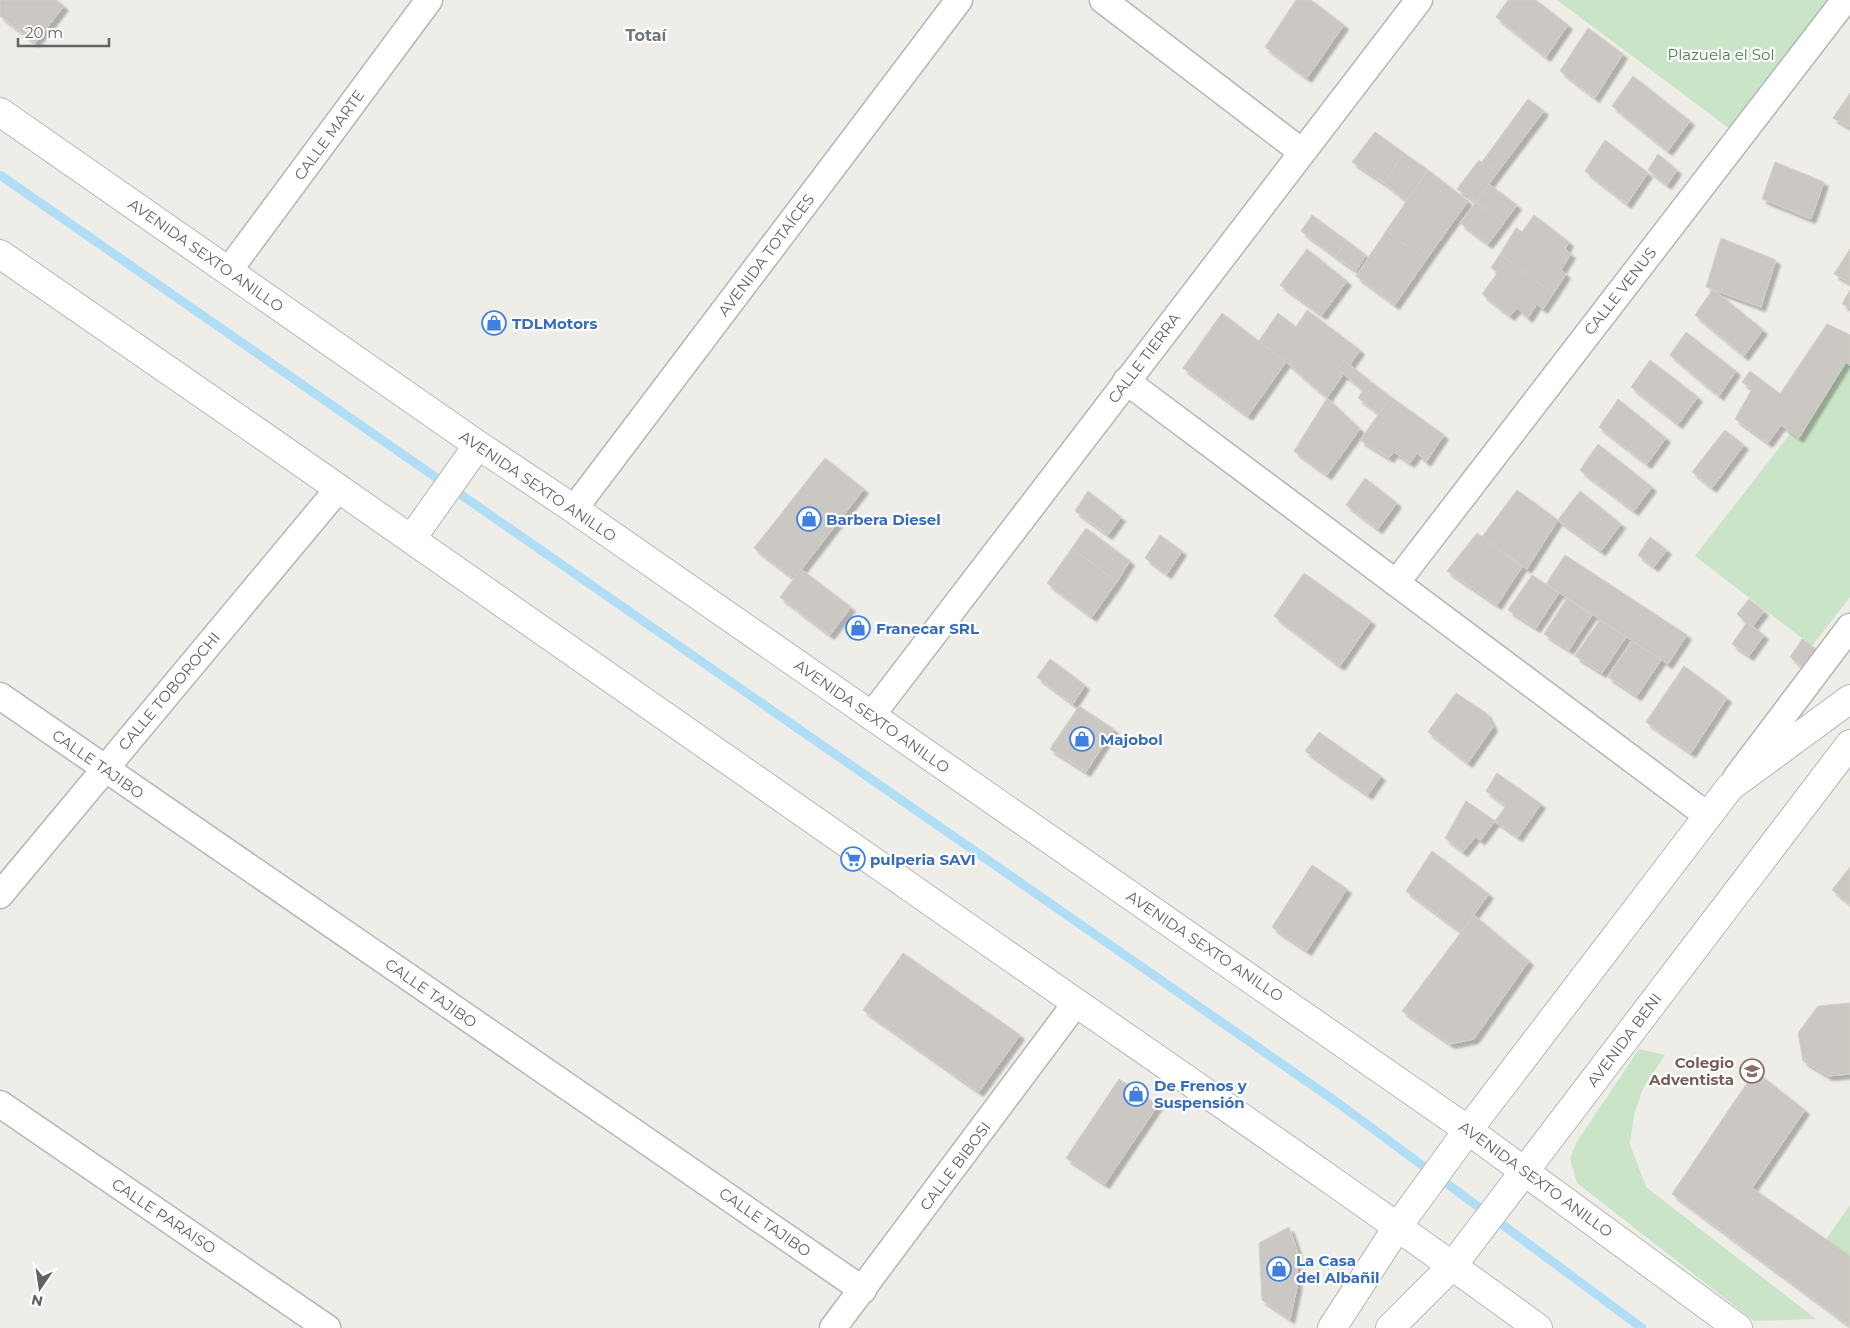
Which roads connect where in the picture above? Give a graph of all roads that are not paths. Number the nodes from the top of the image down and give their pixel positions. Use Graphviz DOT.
graph roads {
  1 [pos="429,0"];
  2 [pos="959,0"];
  3 [pos="1103,0"];
  4 [pos="1419,0"];
  5 [pos="1845,0"];
  6 [pos="0,112"];
  7 [pos="1302,152"];
  8 [pos="0,254"];
  9 [pos="229,270"];
  10 [pos="1126,381"];
  11 [pos="478,445"];
  12 [pos="339,488"];
  13 [pos="574,509"];
  14 [pos="412,538"];
  15 [pos="1396,583"];
  16 [pos="1850,627"];
  17 [pos="0,696"];
  18 [pos="1850,699"];
  19 [pos="871,716"];
  20 [pos="1850,744"];
  21 [pos="104,768"];
  22 [pos="1730,787"];
  23 [pos="1708,816"];
  24 [pos="0,895"];
  25 [pos="1076,1003"];
  26 [pos="0,1104"];
  27 [pos="1463,1138"];
  28 [pos="1520,1178"];
  29 [pos="1403,1218"];
  30 [pos="1457,1259"];
  31 [pos="863,1290"];
  32 [pos="327,1328"];
  33 [pos="834,1328"];
  34 [pos="1332,1328"];
  35 [pos="1390,1328"];
  36 [pos="1538,1328"];
  37 [pos="1738,1328"];
  1 -- 9 [label="street, CALLE MARTE"];
  2 -- 13 [label="street, AVENIDA TOTAÍCES"];
  3 -- 7 [label="street"];
  4 -- 7 [label="street, CALLE TIERRA"];
  5 -- 15 [label="street, CALLE VENUS"];
  6 -- 9 [label="main road, AVENIDA SEXTO ANILLO"];
  7 -- 10 [label="street, CALLE TIERRA"];
  8 -- 12 [label="main road"];
  9 -- 11 [label="main road, AVENIDA SEXTO ANILLO"];
  10 -- 15 [label="street"];
  10 -- 19 [label="street, CALLE TIERRA"];
  11 -- 13 [label="main road, AVENIDA SEXTO ANILLO"];
  11 -- 14 [label="main road"];
  12 -- 14 [label="main road"];
  12 -- 21 [label="street, CALLE TOBOROCHI"];
  13 -- 19 [label="main road, AVENIDA SEXTO ANILLO"];
  14 -- 25 [label="main road"];
  15 -- 23 [label="street"];
  16 -- 22 [label="street"];
  17 -- 21 [label="street, CALLE TAJIBO"];
  18 -- 22 [label="main road"];
  19 -- 27 [label="main road, AVENIDA SEXTO ANILLO"];
  20 -- 28 [label="main road, AVENIDA BENI"];
  21 -- 24 [label="street, CALLE TOBOROCHI"];
  21 -- 31 [label="street, CALLE TAJIBO"];
  22 -- 23 [label="main road"];
  23 -- 27 [label="main road"];
  25 -- 29 [label="main road"];
  25 -- 31 [label="street, CALLE BIBOSI"];
  26 -- 32 [label="street, CALLE PARAISO"];
  27 -- 28 [label="main road, AVENIDA SEXTO ANILLO"];
  27 -- 29 [label="main road"];
  28 -- 30 [label="main road, AVENIDA BENI"];
  28 -- 37 [label="main road, AVENIDA SEXTO ANILLO"];
  29 -- 30 [label="main road"];
  29 -- 34 [label="main road"];
  30 -- 35 [label="main road, AVENIDA BENI"];
  30 -- 36 [label="main road"];
  31 -- 33 [label="street, CALLE BIBOSI"];
}
